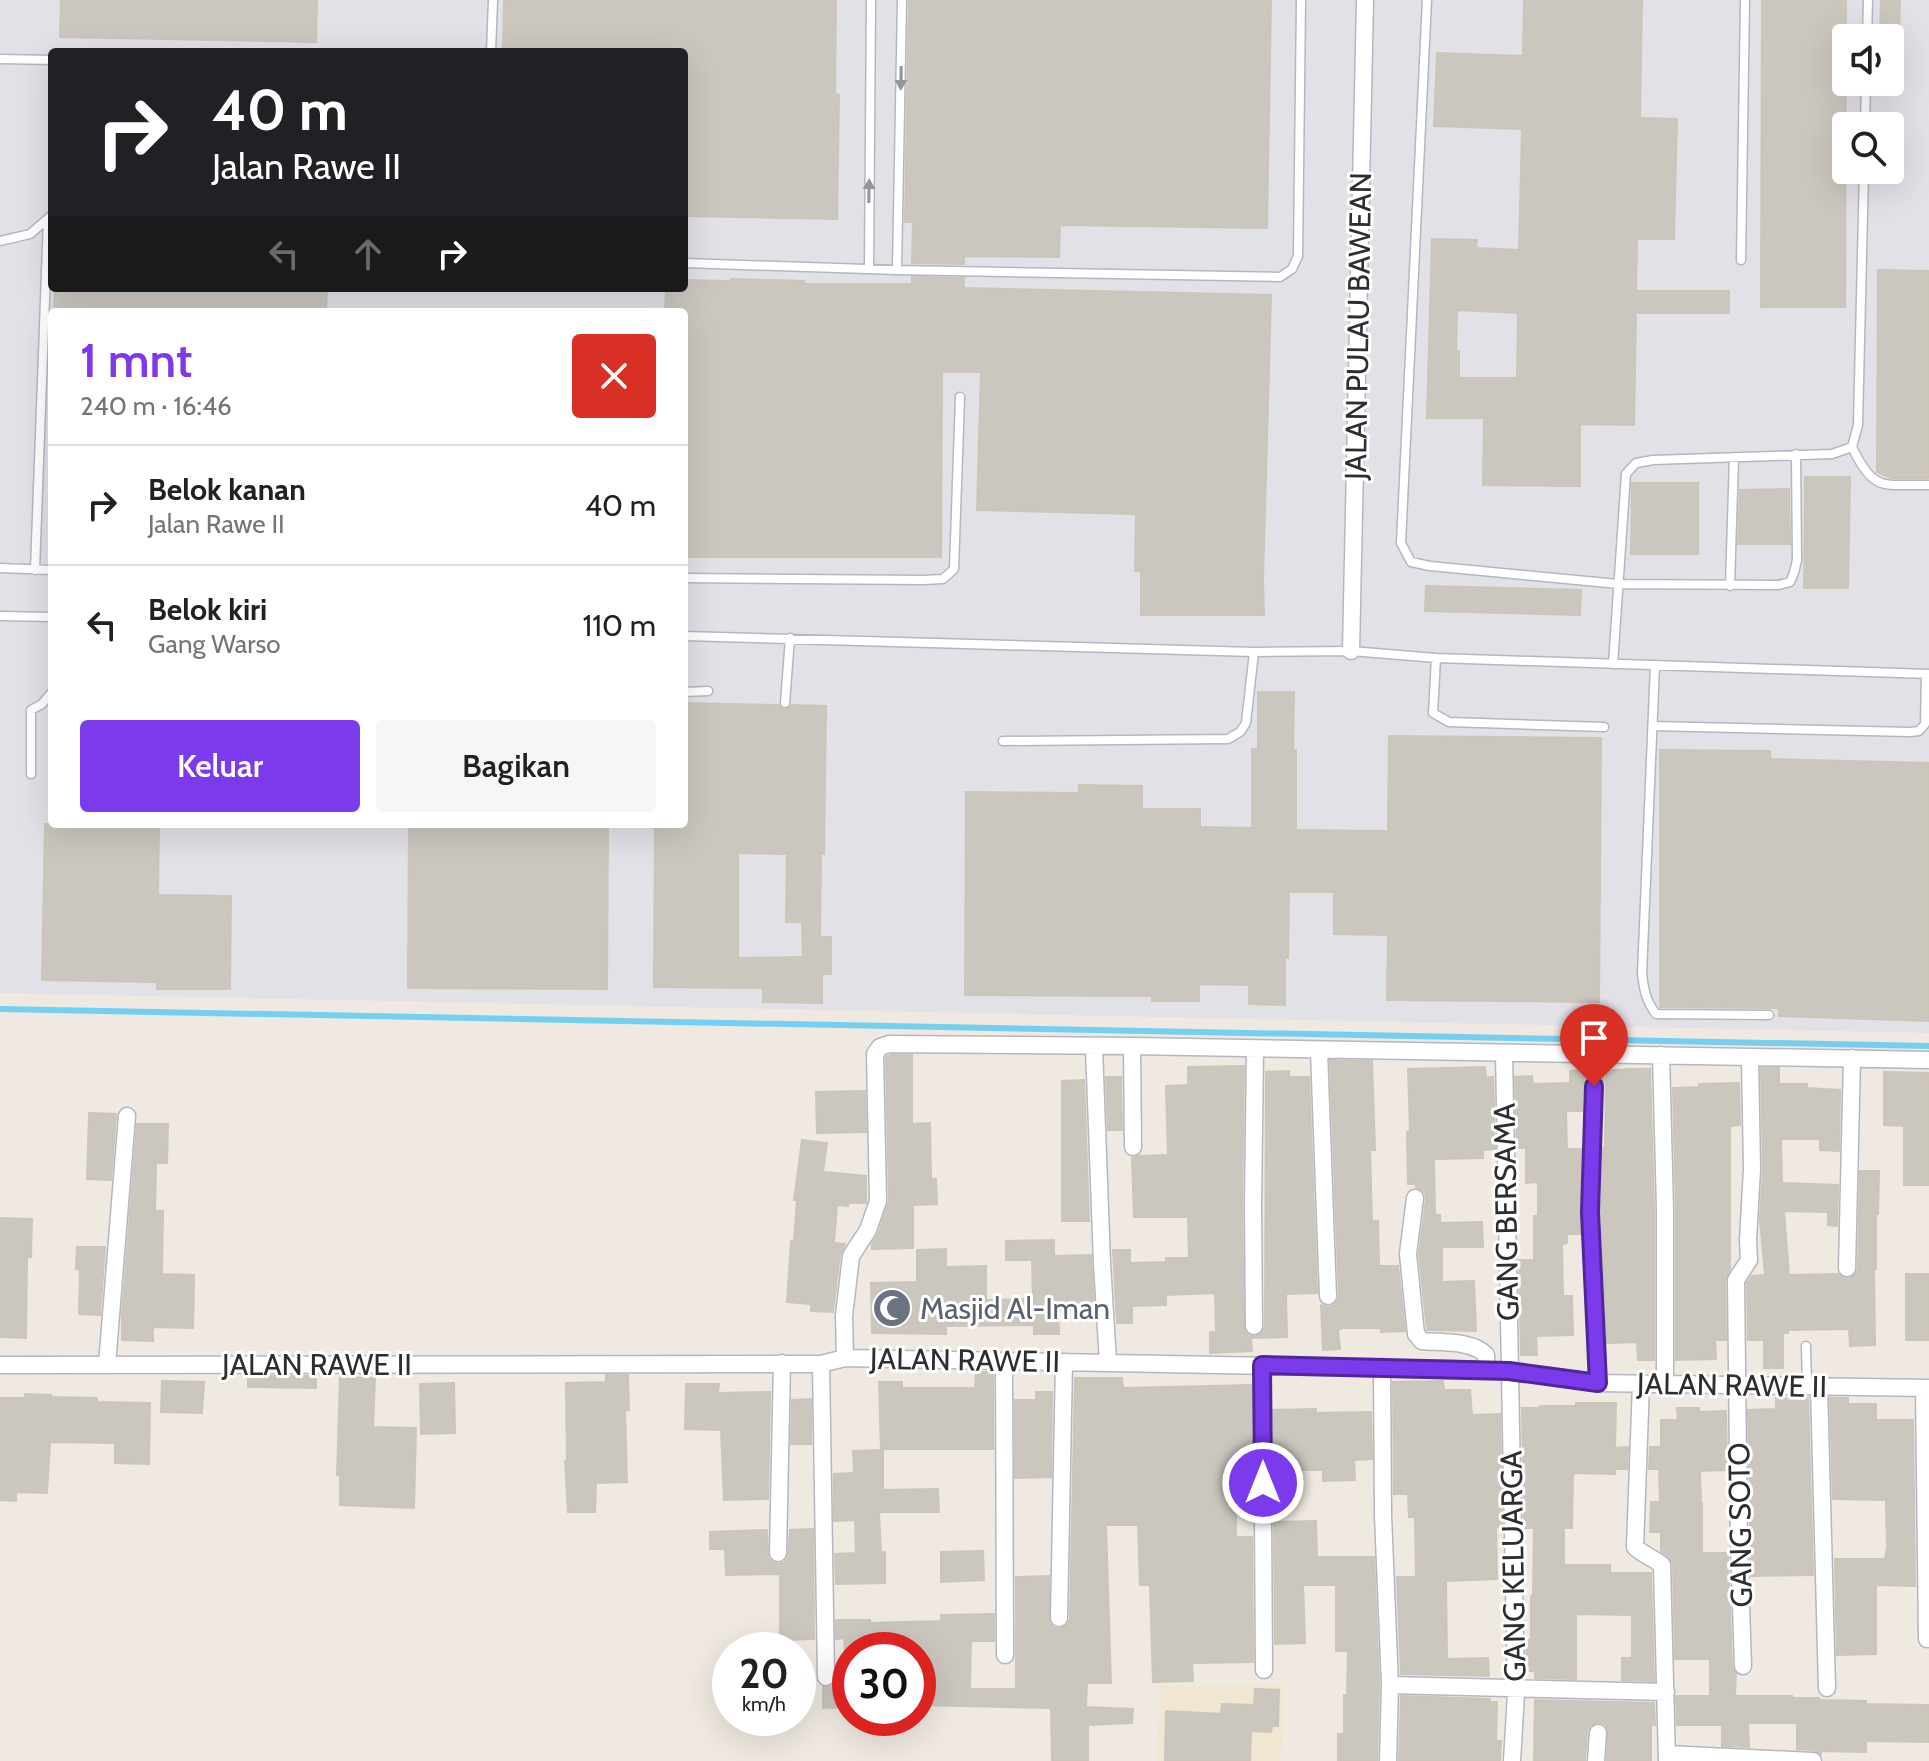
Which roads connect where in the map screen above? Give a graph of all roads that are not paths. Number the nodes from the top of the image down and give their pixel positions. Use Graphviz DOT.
graph roads {
  1 [pos="493,0"];
  2 [pos="871,0"];
  3 [pos="902,0"];
  4 [pos="1301,0"];
  5 [pos="1365,0"];
  6 [pos="1427,0"];
  7 [pos="1745,0"];
  8 [pos="1868,0"];
  9 [pos="1867,24"];
  10 [pos="491,48"];
  11 [pos="0,59"];
  12 [pos="48,60"];
  13 [pos="1864,184"];
  14 [pos="48,219"];
  15 [pos="0,241"];
  16 [pos="48,259"];
  17 [pos="1741,260"];
  18 [pos="688,263"];
  19 [pos="869,269"];
  20 [pos="897,270"];
  21 [pos="960,397"];
  22 [pos="41,406"];
  23 [pos="48,406"];
  24 [pos="1852,447"];
  25 [pos="1796,454"];
  26 [pos="1734,457"];
  27 [pos="1929,485"];
  28 [pos="0,568"];
  29 [pos="35,570"];
  30 [pos="48,570"];
  31 [pos="688,578"];
  32 [pos="1618,584"];
  33 [pos="1730,586"];
  34 [pos="0,616"];
  35 [pos="48,617"];
  36 [pos="688,636"];
  37 [pos="790,638"];
  38 [pos="1351,651"];
  39 [pos="1254,652"];
  40 [pos="1436,658"];
  41 [pos="1613,664"];
  42 [pos="1655,665"];
  43 [pos="1927,674"];
  44 [pos="708,691"];
  45 [pos="688,692"];
  46 [pos="48,697"];
  47 [pos="785,703"];
  48 [pos="1653,726"];
  49 [pos="1604,727"];
  50 [pos="1003,741"];
  51 [pos="31,774"];
  52 [pos="1769,1015"];
  53 [pos="1132,1046"];
  54 [pos="1094,1047"];
  55 [pos="1255,1050"];
  56 [pos="1319,1051"];
  57 [pos="1504,1053"];
  58 [pos="1595,1055"];
  59 [pos="1661,1055"];
  60 [pos="1750,1057"];
  61 [pos="1852,1058"];
  62 [pos="1929,1060"];
  63 [pos="127,1116"];
  64 [pos="1133,1147"];
  65 [pos="1415,1198"];
  66 [pos="1847,1268"];
  67 [pos="1328,1296"];
  68 [pos="1254,1326"];
  69 [pos="1806,1346"];
  70 [pos="845,1358"];
  71 [pos="1004,1361"];
  72 [pos="1064,1362"];
  73 [pos="782,1363"];
  74 [pos="1108,1363"];
  75 [pos="821,1364"];
  76 [pos="0,1365"];
  77 [pos="107,1365"];
  78 [pos="1262,1365"];
  79 [pos="1382,1367"];
  80 [pos="1486,1370"];
  81 [pos="1509,1371"];
  82 [pos="1598,1383"];
  83 [pos="1641,1384"];
  84 [pos="1665,1384"];
  85 [pos="1738,1385"];
  86 [pos="1813,1387"];
  87 [pos="1926,1388"];
  88 [pos="1927,1501"];
  89 [pos="778,1553"];
  90 [pos="1059,1618"];
  91 [pos="1927,1639"];
  92 [pos="1005,1655"];
  93 [pos="1743,1666"];
  94 [pos="1264,1670"];
  95 [pos="826,1677"];
  96 [pos="1390,1685"];
  97 [pos="1827,1688"];
  98 [pos="1516,1689"];
  99 [pos="1666,1692"];
  100 [pos="1598,1733"];
  101 [pos="1667,1758"];
  102 [pos="1388,1761"];
  103 [pos="1512,1761"];
  104 [pos="1596,1761"];
  105 [pos="1813,1761"];
  1 -- 10 [label="lane"];
  19 -- 2 [label="lane, one-way"];
  3 -- 20 [label="lane, one-way"];
  4 -- 20 [label="lane"];
  5 -- 38 [label="street, JALAN PULAU BAWEAN"];
  6 -- 32 [label="lane"];
  7 -- 17 [label="lane"];
  8 -- 9 [label="lane"];
  11 -- 12 [label="lane"];
  13 -- 24 [label="lane"];
  14 -- 15 [label="lane"];
  16 -- 22 [label="lane"];
  18 -- 19 [label="lane"];
  19 -- 20 [label="lane"];
  21 -- 31 [label="lane"];
  22 -- 23 [label="lane"];
  22 -- 29 [label="lane"];
  24 -- 25 [label="lane"];
  24 -- 27 [label="lane"];
  25 -- 26 [label="lane"];
  25 -- 33 [label="lane"];
  26 -- 32 [label="lane"];
  26 -- 33 [label="lane"];
  28 -- 29 [label="lane"];
  29 -- 30 [label="lane"];
  32 -- 33 [label="lane"];
  32 -- 41 [label="lane"];
  34 -- 35 [label="lane"];
  36 -- 37 [label="lane"];
  37 -- 39 [label="lane"];
  37 -- 47 [label="lane"];
  38 -- 39 [label="lane"];
  38 -- 40 [label="lane"];
  39 -- 50 [label="lane"];
  40 -- 41 [label="lane"];
  40 -- 49 [label="lane"];
  41 -- 42 [label="lane"];
  42 -- 43 [label="lane"];
  42 -- 48 [label="lane"];
  43 -- 48 [label="lane"];
  44 -- 45 [label="lane"];
  46 -- 51 [label="lane"];
  48 -- 52 [label="lane"];
  53 -- 54 [label="street"];
  53 -- 55 [label="street"];
  53 -- 64 [label="street"];
  54 -- 70 [label="street"];
  54 -- 74 [label="street"];
  55 -- 56 [label="street"];
  55 -- 68 [label="street"];
  56 -- 57 [label="street"];
  56 -- 67 [label="street"];
  57 -- 58 [label="street"];
  57 -- 81 [label="street, GANG BERSAMA"];
  58 -- 59 [label="street"];
  58 -- 82 [label="street"];
  59 -- 60 [label="street"];
  59 -- 84 [label="street"];
  60 -- 61 [label="street"];
  60 -- 85 [label="street, GANG SOTO"];
  61 -- 62 [label="street"];
  61 -- 66 [label="street"];
  63 -- 77 [label="street"];
  65 -- 80 [label="street"];
  69 -- 86 [label="lane"];
  70 -- 71 [label="street, JALAN RAWE II"];
  70 -- 75 [label="street, JALAN RAWE II"];
  71 -- 72 [label="street, JALAN RAWE II"];
  71 -- 92 [label="street"];
  72 -- 74 [label="street, JALAN RAWE II"];
  72 -- 90 [label="street"];
  73 -- 75 [label="street, JALAN RAWE II"];
  73 -- 77 [label="street, JALAN RAWE II"];
  73 -- 89 [label="street"];
  74 -- 78 [label="street, JALAN RAWE II"];
  75 -- 95 [label="street"];
  76 -- 77 [label="street, JALAN RAWE II"];
  78 -- 79 [label="street, JALAN RAWE II"];
  78 -- 94 [label="street"];
  79 -- 80 [label="street, JALAN RAWE II"];
  79 -- 96 [label="street"];
  80 -- 81 [label="street, JALAN RAWE II"];
  81 -- 82 [label="street, JALAN RAWE II"];
  81 -- 98 [label="street, GANG KELUARGA"];
  82 -- 83 [label="street, JALAN RAWE II"];
  83 -- 84 [label="street, JALAN RAWE II"];
  83 -- 99 [label="street"];
  84 -- 85 [label="street, JALAN RAWE II"];
  85 -- 86 [label="street, JALAN RAWE II"];
  85 -- 93 [label="street, GANG SOTO"];
  86 -- 87 [label="street, JALAN RAWE II"];
  86 -- 97 [label="street"];
  87 -- 88 [label="street"];
  88 -- 91 [label="street"];
  96 -- 98 [label="street"];
  96 -- 102 [label="street"];
  98 -- 99 [label="street"];
  98 -- 103 [label="street, GANG KELUARGA"];
  99 -- 101 [label="street"];
  100 -- 104 [label="street"];
  101 -- 105 [label="street"];
}
